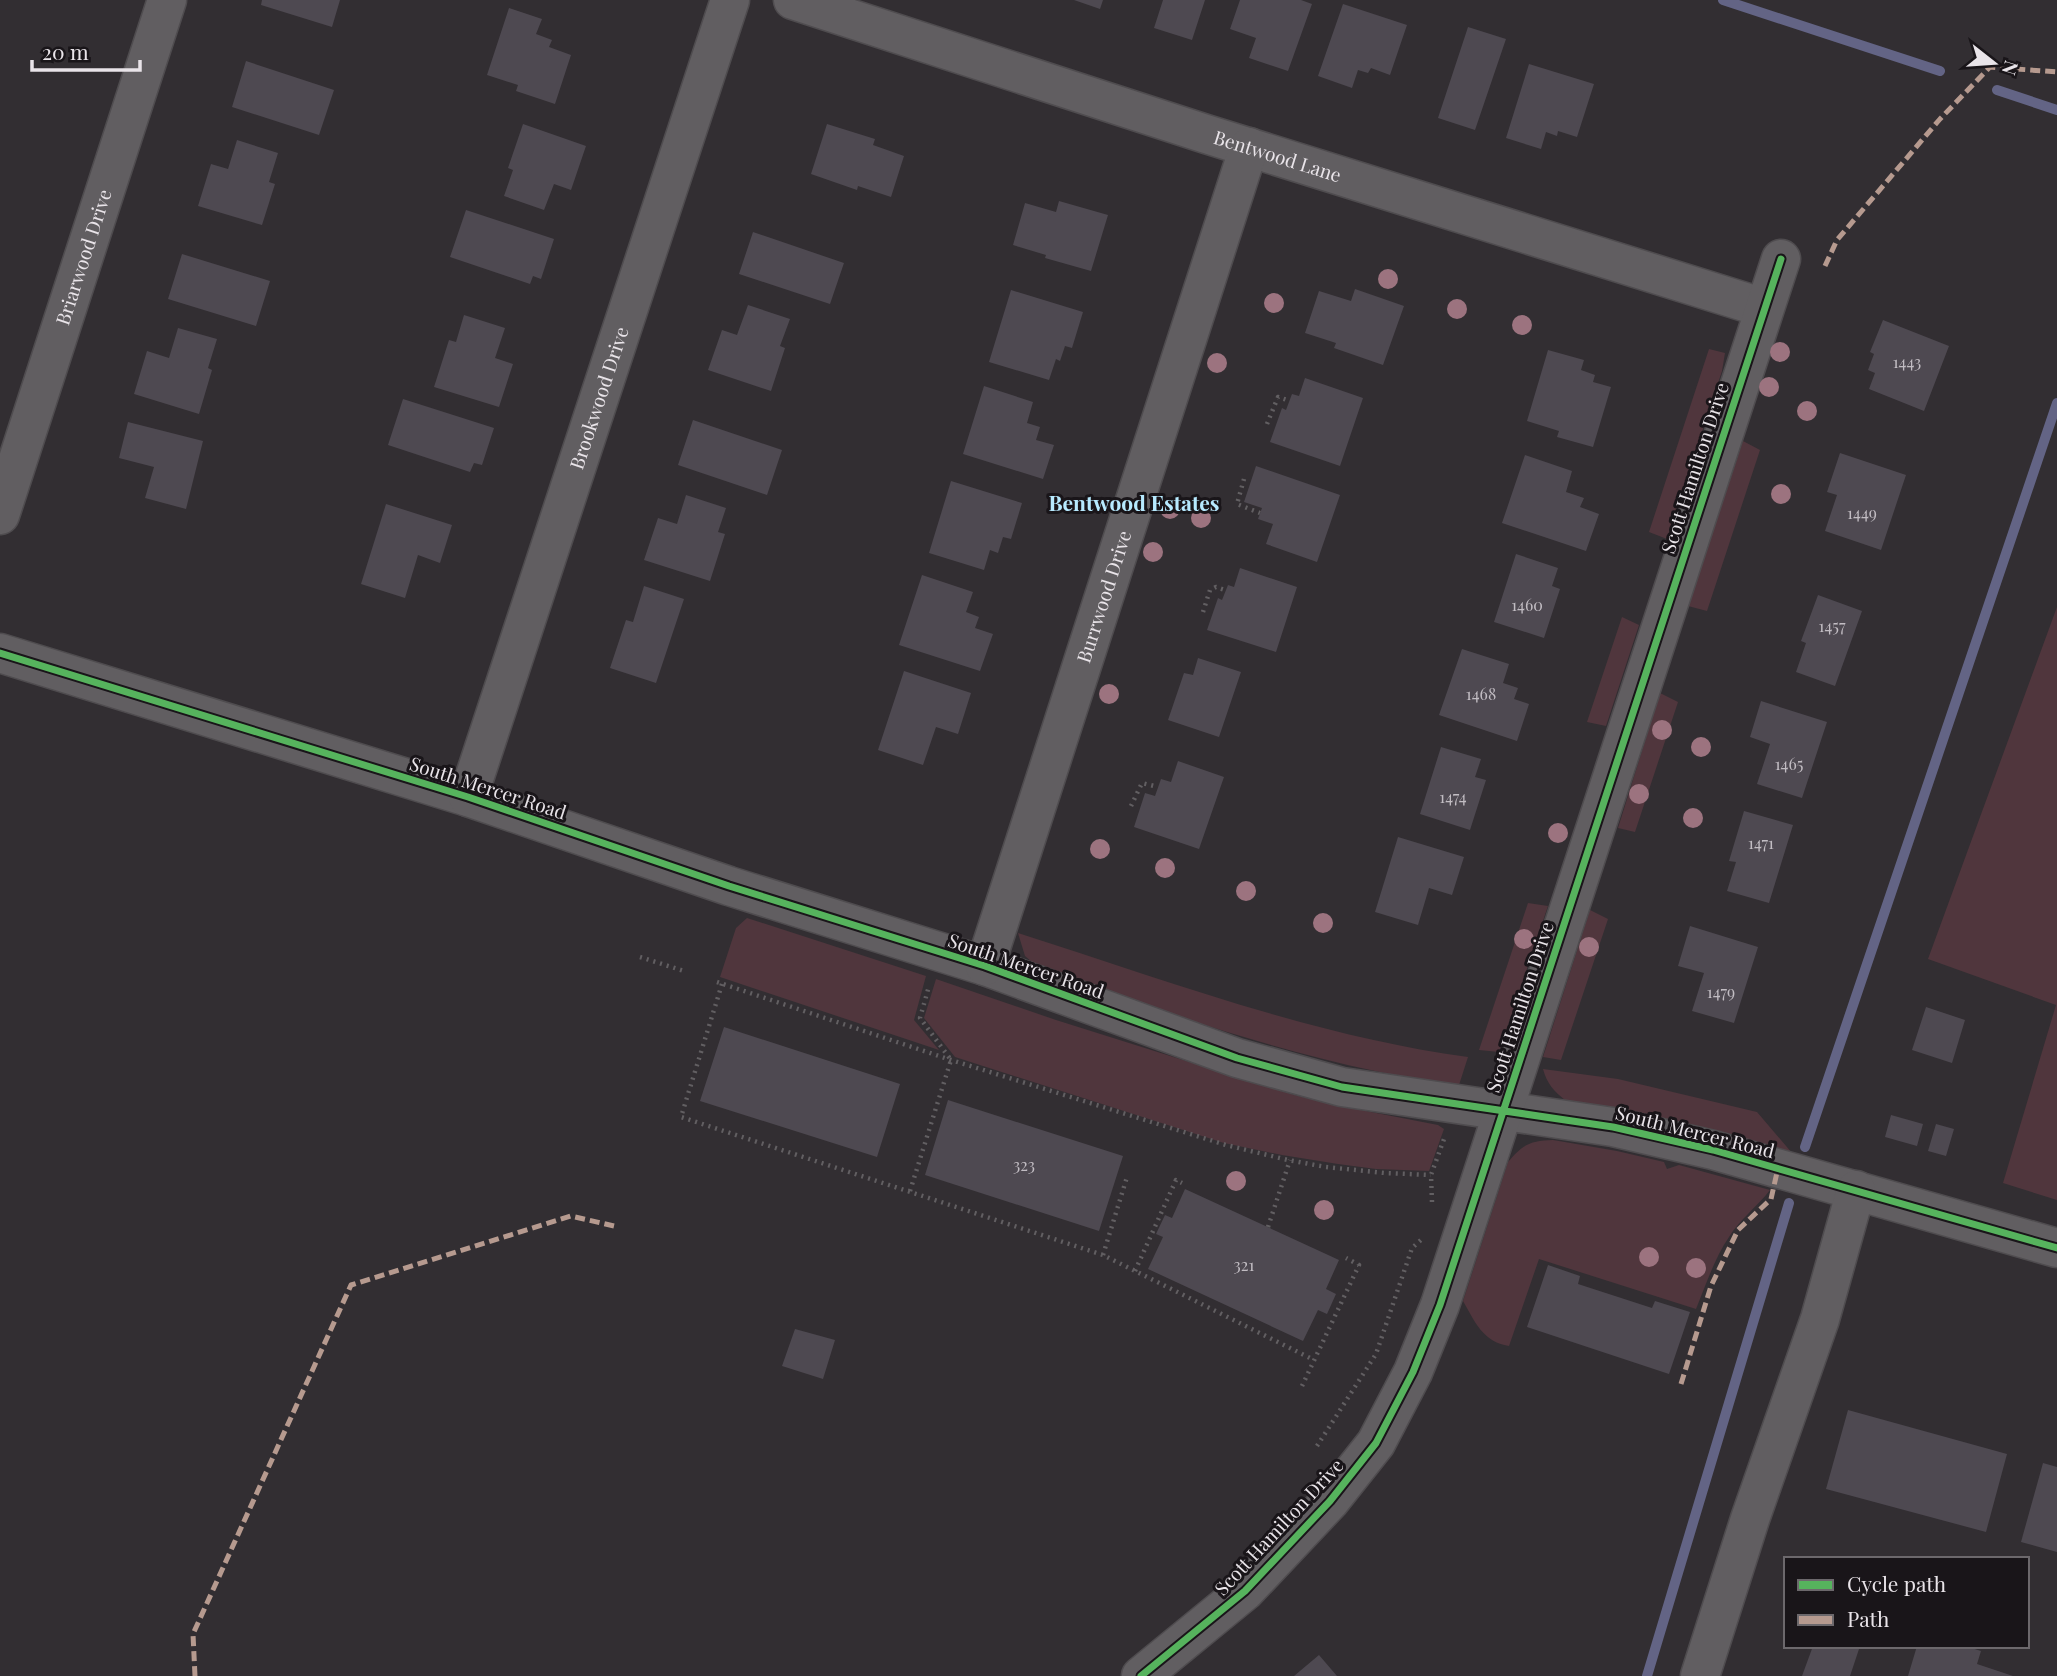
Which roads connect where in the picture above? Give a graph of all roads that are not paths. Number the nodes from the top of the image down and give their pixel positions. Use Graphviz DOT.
graph roads {
  1 [pos="167,0"];
  2 [pos="730,0"];
  3 [pos="793,0"];
  4 [pos="1249,148"];
  5 [pos="1781,259"];
  6 [pos="1765,308"];
  7 [pos="0,515"];
  8 [pos="0,653"];
  9 [pos="468,797"];
  10 [pos="985,966"];
  11 [pos="1503,1111"];
  12 [pos="1856,1190"];
  13 [pos="2057,1248"];
  14 [pos="1141,1676"];
  15 [pos="1700,1676"];
  1 -- 7 [label="street, Briarwood Drive"];
  2 -- 9 [label="street, Brookwood Drive"];
  3 -- 4 [label="street, Bentwood Lane"];
  4 -- 6 [label="street, Bentwood Lane"];
  4 -- 10 [label="street, Burrwood Drive"];
  5 -- 6 [label="street, Scott Hamilton Drive"];
  6 -- 11 [label="street, Scott Hamilton Drive"];
  8 -- 9 [label="street, South Mercer Road"];
  9 -- 10 [label="street, South Mercer Road"];
  10 -- 11 [label="street, South Mercer Road"];
  11 -- 12 [label="street, South Mercer Road"];
  11 -- 14 [label="street, Scott Hamilton Drive"];
  12 -- 13 [label="street, South Mercer Road"];
  12 -- 15 [label="street"];
}
